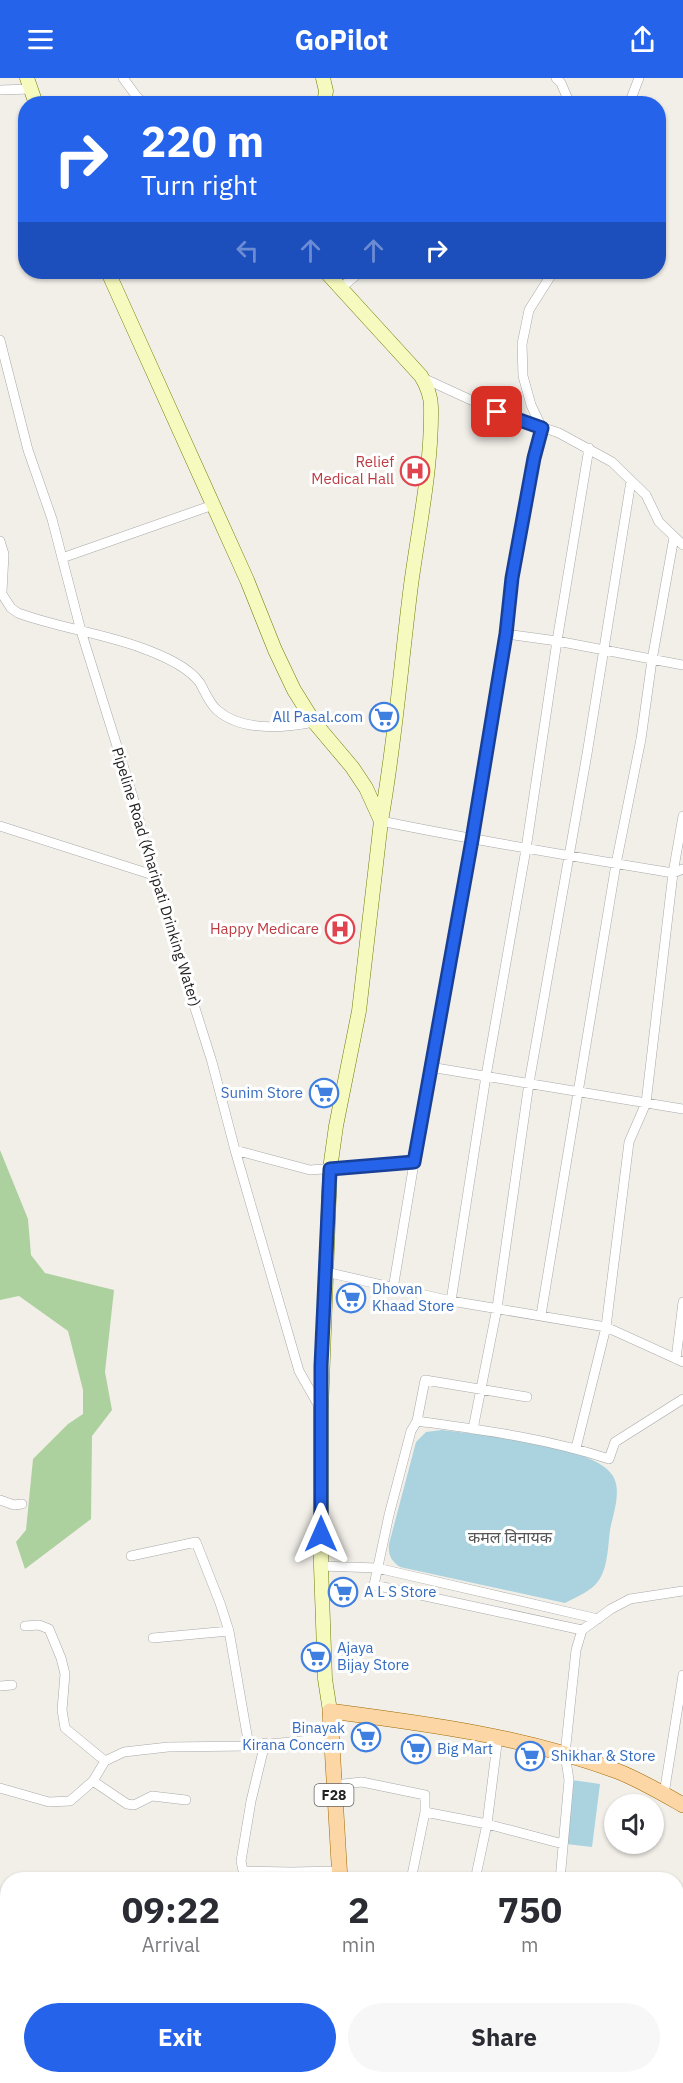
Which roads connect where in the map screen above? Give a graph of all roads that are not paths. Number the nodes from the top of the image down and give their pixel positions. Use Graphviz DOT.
graph roads {
  1 [pos="123,78"];
  2 [pos="323,78"];
  3 [pos="556,78"];
  4 [pos="639,78"];
  5 [pos="29,83"];
  6 [pos="0,90"];
  7 [pos="136,96"];
  8 [pos="325,96"];
  9 [pos="567,96"];
  10 [pos="632,96"];
  11 [pos="111,279"];
  12 [pos="333,279"];
  13 [pos="352,279"];
  14 [pos="549,279"];
  15 [pos="341,288"];
  16 [pos="0,340"];
  17 [pos="421,376"];
  18 [pos="542,428"];
  19 [pos="589,448"];
  20 [pos="631,482"];
  21 [pos="213,506"];
  22 [pos="674,537"];
  23 [pos="0,541"];
  24 [pos="683,545"];
  25 [pos="62,558"];
  26 [pos="1,592"];
  27 [pos="81,631"];
  28 [pos="506,634"];
  29 [pos="557,641"];
  30 [pos="602,651"];
  31 [pos="652,660"];
  32 [pos="683,665"];
  33 [pos="314,722"];
  34 [pos="683,816"];
  35 [pos="381,821"];
  36 [pos="0,826"];
  37 [pos="472,840"];
  38 [pos="526,849"];
  39 [pos="570,857"];
  40 [pos="616,864"];
  41 [pos="683,869"];
  42 [pos="673,873"];
  43 [pos="153,875"];
  44 [pos="430,1067"];
  45 [pos="486,1076"];
  46 [pos="529,1083"];
  47 [pos="578,1092"];
  48 [pos="646,1103"];
  49 [pos="683,1109"];
  50 [pos="235,1150"];
  51 [pos="414,1162"];
  52 [pos="330,1169"];
  53 [pos="326,1272"];
  54 [pos="393,1289"];
  55 [pos="451,1301"];
  56 [pos="683,1302"];
  57 [pos="497,1308"];
  58 [pos="541,1315"];
  59 [pos="606,1327"];
  60 [pos="680,1360"];
  61 [pos="481,1389"];
  62 [pos="527,1397"];
  63 [pos="683,1399"];
  64 [pos="321,1410"];
  65 [pos="417,1421"];
  66 [pos="473,1429"];
  67 [pos="576,1448"];
  68 [pos="0,1500"];
  69 [pos="22,1504"];
  70 [pos="131,1556"];
  71 [pos="321,1566"];
  72 [pos="377,1568"];
  73 [pos="683,1591"];
  74 [pos="598,1619"];
  75 [pos="25,1626"];
  76 [pos="582,1630"];
  77 [pos="229,1631"];
  78 [pos="153,1638"];
  79 [pos="683,1675"];
  80 [pos="12,1685"];
  81 [pos="0,1686"];
  82 [pos="330,1711"];
  83 [pos="680,1723"];
  84 [pos="498,1736"];
  85 [pos="331,1738"];
  86 [pos="265,1743"];
  87 [pos="249,1746"];
  88 [pos="565,1754"];
  89 [pos="105,1761"];
  90 [pos="93,1781"];
  91 [pos="334,1785"];
  92 [pos="0,1788"];
  93 [pos="664,1794"];
  94 [pos="186,1800"];
  95 [pos="683,1805"];
  96 [pos="425,1812"];
  97 [pos="488,1824"];
  98 [pos="563,1844"];
  99 [pos="243,1872"];
  100 [pos="340,1872"];
  101 [pos="413,1872"];
  102 [pos="477,1872"];
  103 [pos="561,1872"];
  1 -- 7 [label="street"];
  2 -- 8 [label="main road"];
  3 -- 9 [label="street"];
  4 -- 10 [label="street"];
  5 -- 6 [label="street"];
  11 -- 21 [label="main road"];
  12 -- 15 [label="main road"];
  13 -- 15 [label="street"];
  14 -- 18 [label="street"];
  15 -- 17 [label="main road"];
  16 -- 25 [label="street, Pipeline Road (Kharipati Drinking Water)"];
  17 -- 18 [label="street"];
  17 -- 35 [label="main road"];
  18 -- 19 [label="street"];
  18 -- 28 [label="street"];
  19 -- 20 [label="street"];
  19 -- 29 [label="street"];
  20 -- 22 [label="street"];
  20 -- 30 [label="street"];
  21 -- 25 [label="street"];
  21 -- 33 [label="main road"];
  22 -- 24 [label="street"];
  22 -- 31 [label="street"];
  23 -- 26 [label="street"];
  25 -- 27 [label="street, Pipeline Road (Kharipati Drinking Water)"];
  26 -- 27 [label="street"];
  27 -- 33 [label="street"];
  27 -- 43 [label="street, Pipeline Road (Kharipati Drinking Water)"];
  28 -- 29 [label="street"];
  28 -- 37 [label="street"];
  29 -- 30 [label="street"];
  29 -- 38 [label="street"];
  30 -- 31 [label="street"];
  30 -- 39 [label="street"];
  31 -- 32 [label="street"];
  31 -- 40 [label="street"];
  33 -- 35 [label="main road"];
  34 -- 42 [label="street"];
  35 -- 37 [label="street"];
  35 -- 52 [label="main road, F28"];
  36 -- 43 [label="street"];
  37 -- 38 [label="street"];
  37 -- 44 [label="street"];
  38 -- 39 [label="street"];
  38 -- 45 [label="street"];
  39 -- 40 [label="street"];
  39 -- 46 [label="street"];
  40 -- 42 [label="street"];
  40 -- 47 [label="street"];
  41 -- 42 [label="street"];
  42 -- 48 [label="street"];
  43 -- 50 [label="street, Pipeline Road (Kharipati Drinking Water)"];
  44 -- 45 [label="street"];
  44 -- 51 [label="street"];
  45 -- 46 [label="street"];
  45 -- 55 [label="street"];
  46 -- 47 [label="street"];
  46 -- 57 [label="street"];
  47 -- 48 [label="street"];
  47 -- 58 [label="street"];
  48 -- 49 [label="street"];
  48 -- 59 [label="street"];
  50 -- 52 [label="street"];
  50 -- 64 [label="street, Pipeline Road (Kharipati Drinking Water)"];
  51 -- 52 [label="street"];
  51 -- 54 [label="street"];
  52 -- 53 [label="main road, F28"];
  53 -- 54 [label="street"];
  53 -- 64 [label="main road, F28"];
  54 -- 55 [label="street"];
  55 -- 57 [label="street"];
  56 -- 60 [label="street"];
  57 -- 58 [label="street"];
  57 -- 61 [label="street"];
  58 -- 59 [label="street"];
  59 -- 60 [label="street"];
  59 -- 67 [label="street"];
  61 -- 62 [label="street"];
  61 -- 65 [label="street"];
  61 -- 66 [label="street"];
  63 -- 67 [label="street"];
  64 -- 71 [label="main road, F28"];
  65 -- 66 [label="street"];
  65 -- 72 [label="street"];
  66 -- 67 [label="street"];
  68 -- 69 [label="street"];
  70 -- 77 [label="street"];
  71 -- 72 [label="street"];
  71 -- 82 [label="main road, F28"];
  72 -- 74 [label="street"];
  72 -- 76 [label="street"];
  73 -- 74 [label="street"];
  74 -- 76 [label="street"];
  75 -- 89 [label="street"];
  76 -- 88 [label="street"];
  77 -- 78 [label="street"];
  77 -- 87 [label="street"];
  79 -- 83 [label="street"];
  80 -- 81 [label="street"];
  82 -- 84 [label="main road"];
  82 -- 85 [label="main road, F28"];
  83 -- 93 [label="street"];
  84 -- 88 [label="main road"];
  84 -- 97 [label="street"];
  85 -- 86 [label="street"];
  85 -- 91 [label="main road, F28"];
  86 -- 87 [label="street"];
  86 -- 99 [label="street"];
  87 -- 89 [label="street"];
  88 -- 93 [label="main road"];
  88 -- 98 [label="street"];
  89 -- 90 [label="street"];
  90 -- 92 [label="street"];
  90 -- 94 [label="street"];
  91 -- 96 [label="street"];
  91 -- 100 [label="main road, F28"];
  93 -- 95 [label="main road"];
  96 -- 97 [label="street"];
  96 -- 101 [label="street"];
  97 -- 98 [label="street"];
  97 -- 102 [label="street"];
  98 -- 103 [label="street"];
}
